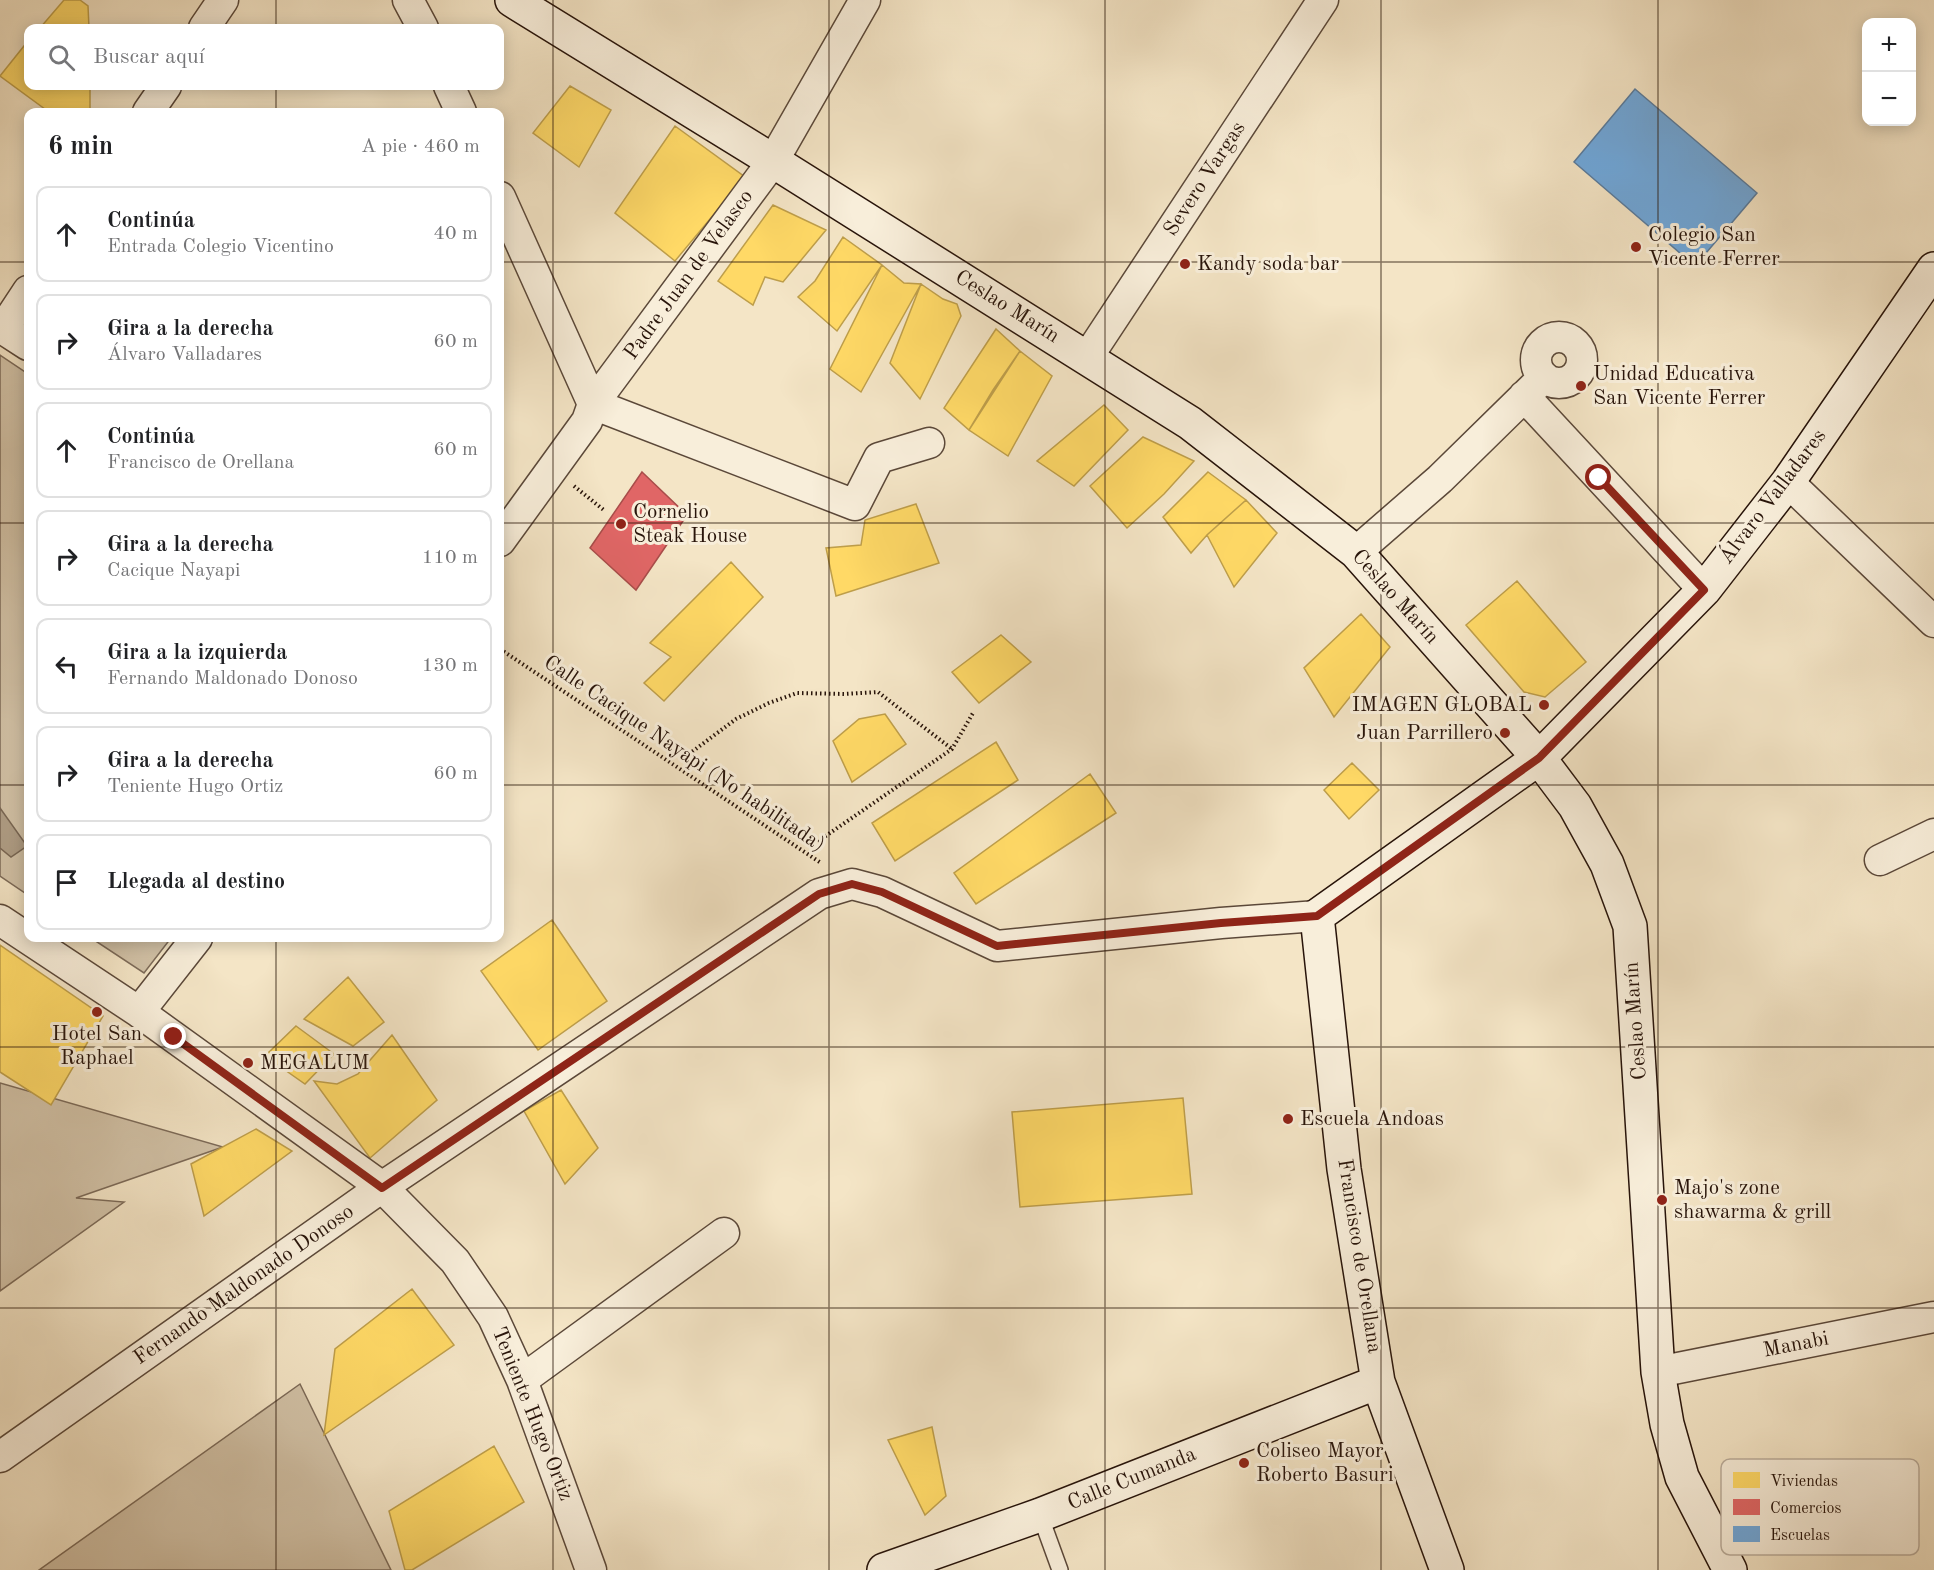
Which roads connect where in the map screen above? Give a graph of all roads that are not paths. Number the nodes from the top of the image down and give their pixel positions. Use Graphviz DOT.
graph roads {
  1 [pos="223,0"];
  2 [pos="408,0"];
  3 [pos="512,0"];
  4 [pos="865,0"];
  5 [pos="1323,0"];
  6 [pos="207,24"];
  7 [pos="421,24"];
  8 [pos="163,90"];
  9 [pos="451,90"];
  10 [pos="151,108"];
  11 [pos="459,108"];
  12 [pos="773,161"];
  13 [pos="504,206"];
  14 [pos="1934,270"];
  15 [pos="24,297"];
  16 [pos="2,328"];
  17 [pos="24,342"];
  18 [pos="1087,358"];
  19 [pos="593,404"];
  20 [pos="929,442"];
  21 [pos="1788,482"];
  22 [pos="504,535"];
  23 [pos="1356,552"];
  24 [pos="1704,590"];
  25 [pos="1934,622"];
  26 [pos="1539,758"];
  27 [pos="1934,834"];
  28 [pos="1880,860"];
  29 [pos="1317,916"];
  30 [pos="0,920"];
  31 [pos="24,936"];
  32 [pos="33,942"];
  33 [pos="194,942"];
  34 [pos="140,1012"];
  35 [pos="382,1188"];
  36 [pos="724,1233"];
  37 [pos="1934,1317"];
  38 [pos="1658,1372"];
  39 [pos="522,1380"];
  40 [pos="1378,1382"];
  41 [pos="0,1457"];
  42 [pos="1040,1515"];
  43 [pos="1721,1553"];
  44 [pos="1722,1555"];
  45 [pos="591,1570"];
  46 [pos="884,1570"];
  47 [pos="1060,1570"];
  48 [pos="1447,1570"];
  49 [pos="1730,1570"];
  1 -- 6 [label="street"];
  2 -- 7 [label="street"];
  3 -- 12 [label="main road, Ceslao Marín"];
  4 -- 12 [label="street, Padre Juan de Velasco"];
  5 -- 18 [label="street, Severo Vargas"];
  8 -- 10 [label="street"];
  9 -- 11 [label="street"];
  12 -- 18 [label="main road, Ceslao Marín"];
  12 -- 19 [label="street, Padre Juan de Velasco"];
  13 -- 19 [label="street"];
  14 -- 21 [label="main road, Álvaro Valladares"];
  15 -- 16 [label="street"];
  16 -- 17 [label="street"];
  18 -- 23 [label="main road, Ceslao Marín"];
  19 -- 20 [label="street"];
  19 -- 22 [label="street, Padre Juan de Velasco"];
  21 -- 24 [label="main road, Álvaro Valladares"];
  21 -- 25 [label="street"];
  23 -- 24 [label="street"];
  23 -- 26 [label="main road, Ceslao Marín"];
  24 -- 26 [label="main road, Álvaro Valladares"];
  26 -- 29 [label="main road"];
  26 -- 38 [label="main road, Ceslao Marín"];
  27 -- 28 [label="street"];
  29 -- 35 [label="street, Fernando Maldonado Donoso"];
  29 -- 40 [label="main road, Francisco de Orellana"];
  30 -- 31 [label="street, Teniente Hugo Ortiz"];
  32 -- 34 [label="street, Teniente Hugo Ortiz"];
  33 -- 34 [label="street"];
  34 -- 35 [label="street, Teniente Hugo Ortiz"];
  35 -- 39 [label="street, Teniente Hugo Ortiz"];
  35 -- 41 [label="street, Fernando Maldonado Donoso"];
  36 -- 39 [label="street"];
  37 -- 38 [label="street, Manabi"];
  38 -- 43 [label="main road, Ceslao Marín"];
  39 -- 45 [label="street, Teniente Hugo Ortiz"];
  40 -- 42 [label="main road, Calle Cumanda"];
  40 -- 48 [label="main road, Francisco de Orellana"];
  42 -- 46 [label="main road, Calle Cumanda"];
  42 -- 47 [label="lane"];
  44 -- 49 [label="main road, Ceslao Marín"];
}
